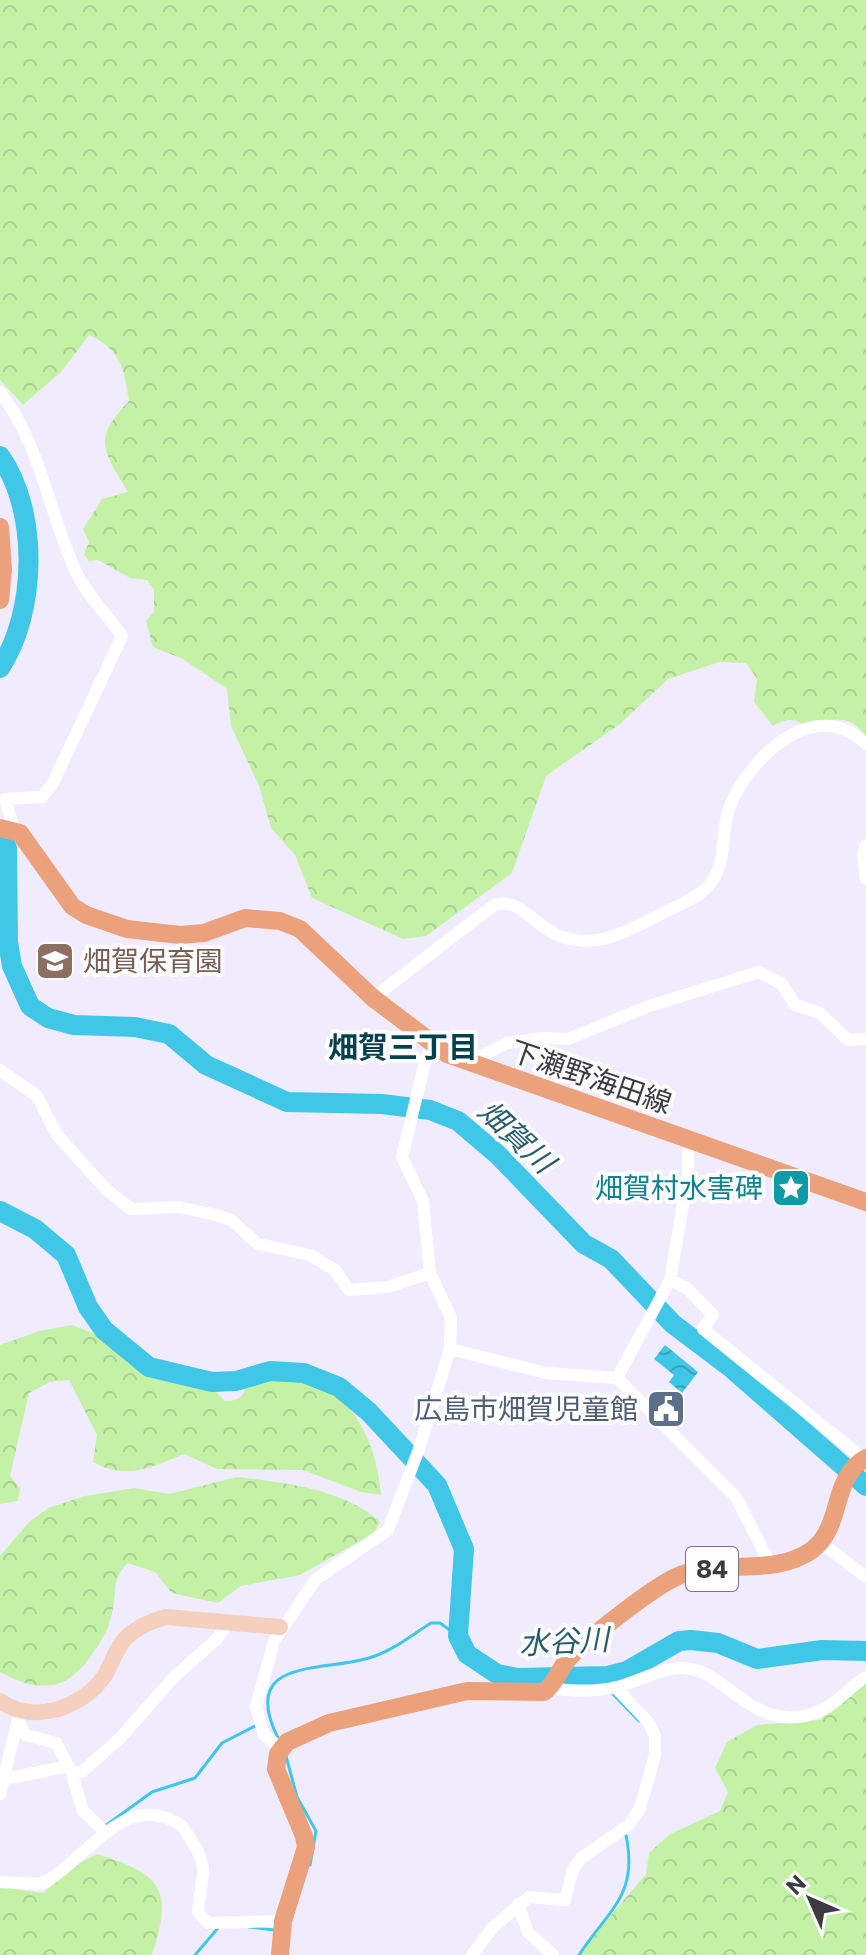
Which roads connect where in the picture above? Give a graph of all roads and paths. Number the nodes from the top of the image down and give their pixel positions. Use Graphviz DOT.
graph roads {
  1 [pos="0,392"];
  2 [pos="0,527"];
  3 [pos="0,600"];
  4 [pos="866,744"];
  5 [pos="7,828"];
  6 [pos="866,845"];
  7 [pos="866,879"];
  8 [pos="373,998"];
  9 [pos="866,1039"];
  10 [pos="433,1046"];
  11 [pos="467,1063"];
  12 [pos="0,1070"];
  13 [pos="688,1140"];
  14 [pos="866,1202"];
  15 [pos="430,1273"];
  16 [pos="670,1280"];
  17 [pos="450,1349"];
  18 [pos="617,1378"];
  19 [pos="864,1459"];
  20 [pos="821,1543"];
  21 [pos="770,1564"];
  22 [pos="866,1577"];
  23 [pos="229,1621"];
  24 [pos="280,1627"];
  25 [pos="866,1677"];
  26 [pos="556,1679"];
  27 [pos="615,1687"];
  28 [pos="0,1701"];
  29 [pos="19,1716"];
  30 [pos="286,1744"];
  31 [pos="70,1770"];
  32 [pos="5,1779"];
  33 [pos="0,1794"];
  34 [pos="106,1833"];
  35 [pos="0,1882"];
  36 [pos="518,1904"];
  37 [pos="283,1926"];
  38 [pos="280,1955"];
  39 [pos="472,1955"];
  40 [pos="553,1955"];
  1 -- 5 [label="street"];
  2 -- 3 [label="main road"];
  4 -- 8 [label="street"];
  5 -- 8 [label="main road, 下瀬野海田線"];
  6 -- 7 [label="street"];
  8 -- 10 [label="main road, 下瀬野海田線"];
  9 -- 11 [label="street"];
  10 -- 11 [label="main road, 下瀬野海田線"];
  10 -- 15 [label="street"];
  11 -- 13 [label="main road, 下瀬野海田線"];
  12 -- 15 [label="street"];
  13 -- 14 [label="main road, 下瀬野海田線"];
  13 -- 16 [label="street"];
  15 -- 17 [label="street"];
  16 -- 18 [label="street"];
  16 -- 19 [label="street"];
  17 -- 18 [label="street"];
  17 -- 24 [label="street"];
  18 -- 21 [label="street"];
  19 -- 20 [label="main road"];
  20 -- 21 [label="main road, 84"];
  20 -- 22 [label="street"];
  21 -- 26 [label="main road, 84"];
  23 -- 24 [label="street"];
  23 -- 29 [label="street"];
  23 -- 31 [label="street"];
  24 -- 30 [label="street"];
  25 -- 27 [label="street"];
  26 -- 27 [label="street"];
  26 -- 30 [label="main road"];
  27 -- 36 [label="street"];
  28 -- 29 [label="street"];
  29 -- 31 [label="street"];
  29 -- 32 [label="street"];
  30 -- 37 [label="main road"];
  31 -- 32 [label="street"];
  31 -- 34 [label="street"];
  32 -- 33 [label="street"];
  34 -- 35 [label="street"];
  34 -- 37 [label="street"];
  36 -- 39 [label="street"];
  36 -- 40 [label="street"];
  37 -- 38 [label="main road"];
}
